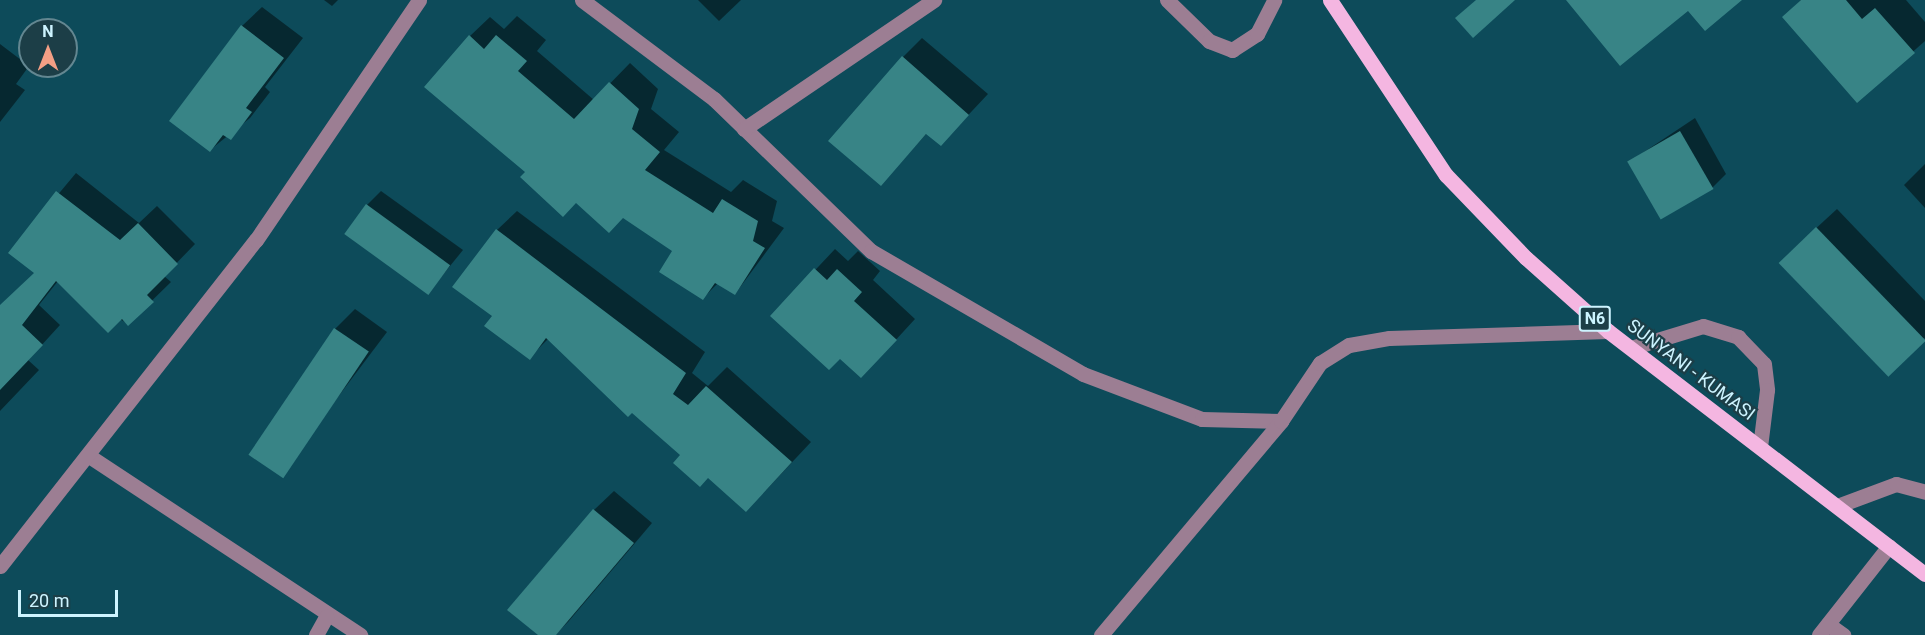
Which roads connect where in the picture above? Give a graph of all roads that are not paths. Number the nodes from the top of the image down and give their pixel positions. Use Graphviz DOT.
graph roads {
  1 [pos="419,0"];
  2 [pos="582,0"];
  3 [pos="934,0"];
  4 [pos="1167,0"];
  5 [pos="1274,0"];
  6 [pos="1330,0"];
  7 [pos="744,129"];
  8 [pos="1608,331"];
  9 [pos="1631,348"];
  10 [pos="1281,421"];
  11 [pos="1760,447"];
  12 [pos="89,456"];
  13 [pos="1925,492"];
  14 [pos="1837,506"];
  15 [pos="1889,546"];
  16 [pos="0,566"];
  17 [pos="1925,574"];
  18 [pos="326,617"];
  19 [pos="1824,630"];
  20 [pos="316,635"];
  21 [pos="360,635"];
  22 [pos="1101,635"];
  23 [pos="1843,635"];
  1 -- 12 [label="street"];
  2 -- 7 [label="street"];
  3 -- 7 [label="street"];
  4 -- 5 [label="street"];
  6 -- 8 [label="main road, SUNYANI - KUMASI / N6"];
  7 -- 10 [label="street"];
  8 -- 9 [label="main road, SUNYANI - KUMASI / N6"];
  8 -- 10 [label="street"];
  9 -- 11 [label="main road, SUNYANI - KUMASI / N6"];
  9 -- 11 [label="street"];
  10 -- 22 [label="street"];
  11 -- 14 [label="main road, SUNYANI - KUMASI / N6"];
  12 -- 16 [label="street"];
  12 -- 18 [label="street"];
  13 -- 14 [label="street"];
  14 -- 15 [label="main road, SUNYANI - KUMASI / N6"];
  15 -- 17 [label="main road, SUNYANI - KUMASI / N6"];
  15 -- 19 [label="street"];
  18 -- 20 [label="street"];
  18 -- 21 [label="street"];
  19 -- 23 [label="street"];
}
